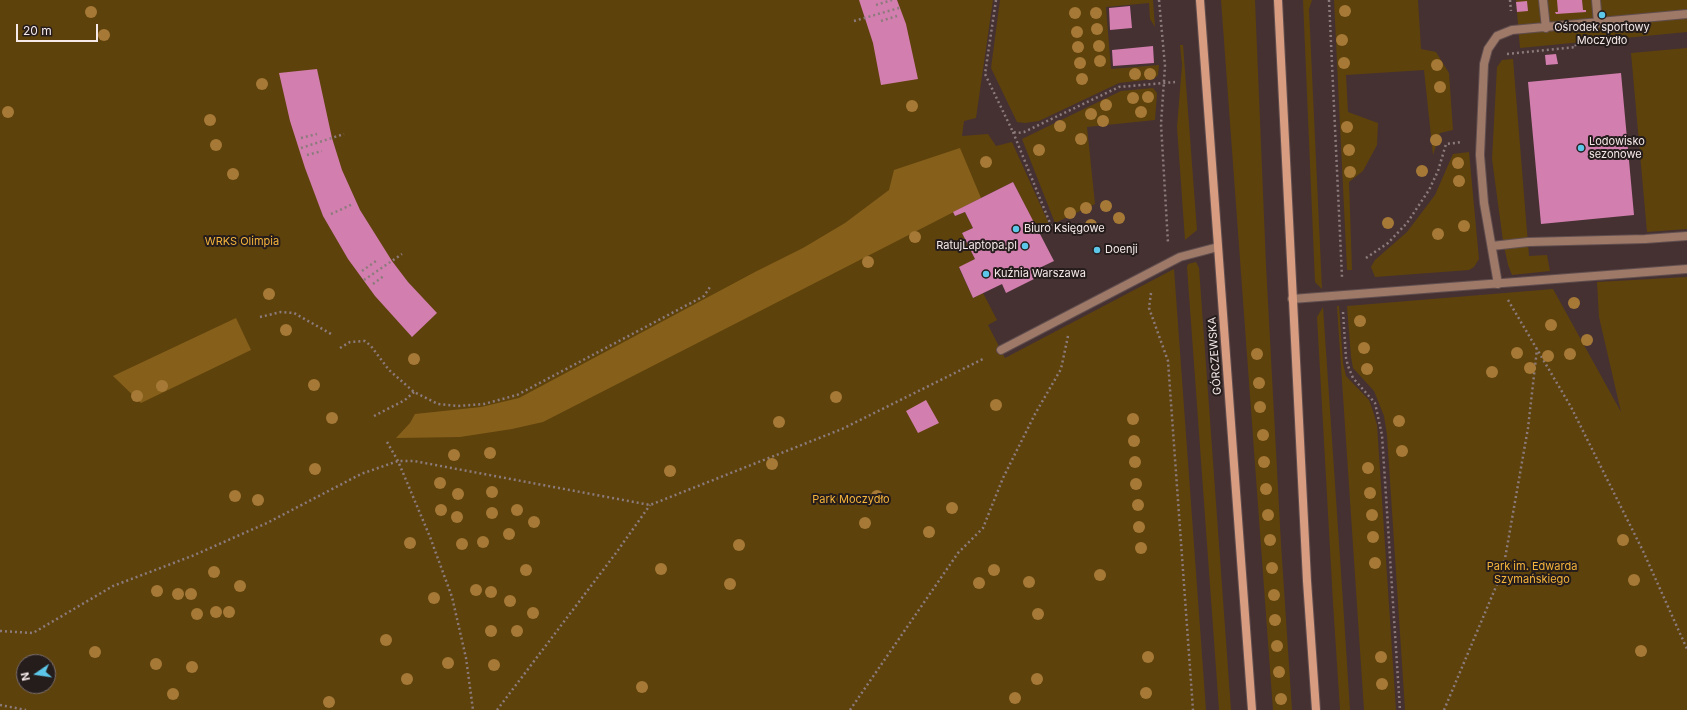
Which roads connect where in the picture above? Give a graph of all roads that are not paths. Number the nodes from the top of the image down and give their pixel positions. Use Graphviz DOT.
graph roads {
  1 [pos="1200,0"];
  2 [pos="1278,0"];
  3 [pos="1543,0"];
  4 [pos="1596,0"];
  5 [pos="1687,14"];
  6 [pos="1598,22"];
  7 [pos="1546,28"];
  8 [pos="1687,236"];
  9 [pos="1492,246"];
  10 [pos="1218,247"];
  11 [pos="1687,269"];
  12 [pos="1498,284"];
  13 [pos="1292,299"];
  14 [pos="1001,350"];
  15 [pos="1252,710"];
  16 [pos="1316,710"];
  1 -- 10 [label="main road, GÓRCZEWSKA"];
  2 -- 13 [label="main road"];
  3 -- 7 [label="lane"];
  4 -- 6 [label="lane"];
  5 -- 6 [label="lane"];
  6 -- 7 [label="lane"];
  7 -- 9 [label="lane"];
  8 -- 9 [label="lane"];
  9 -- 12 [label="lane"];
  10 -- 14 [label="lane"];
  10 -- 15 [label="main road, GÓRCZEWSKA"];
  11 -- 12 [label="lane"];
  12 -- 13 [label="lane"];
  13 -- 16 [label="main road"];
}
